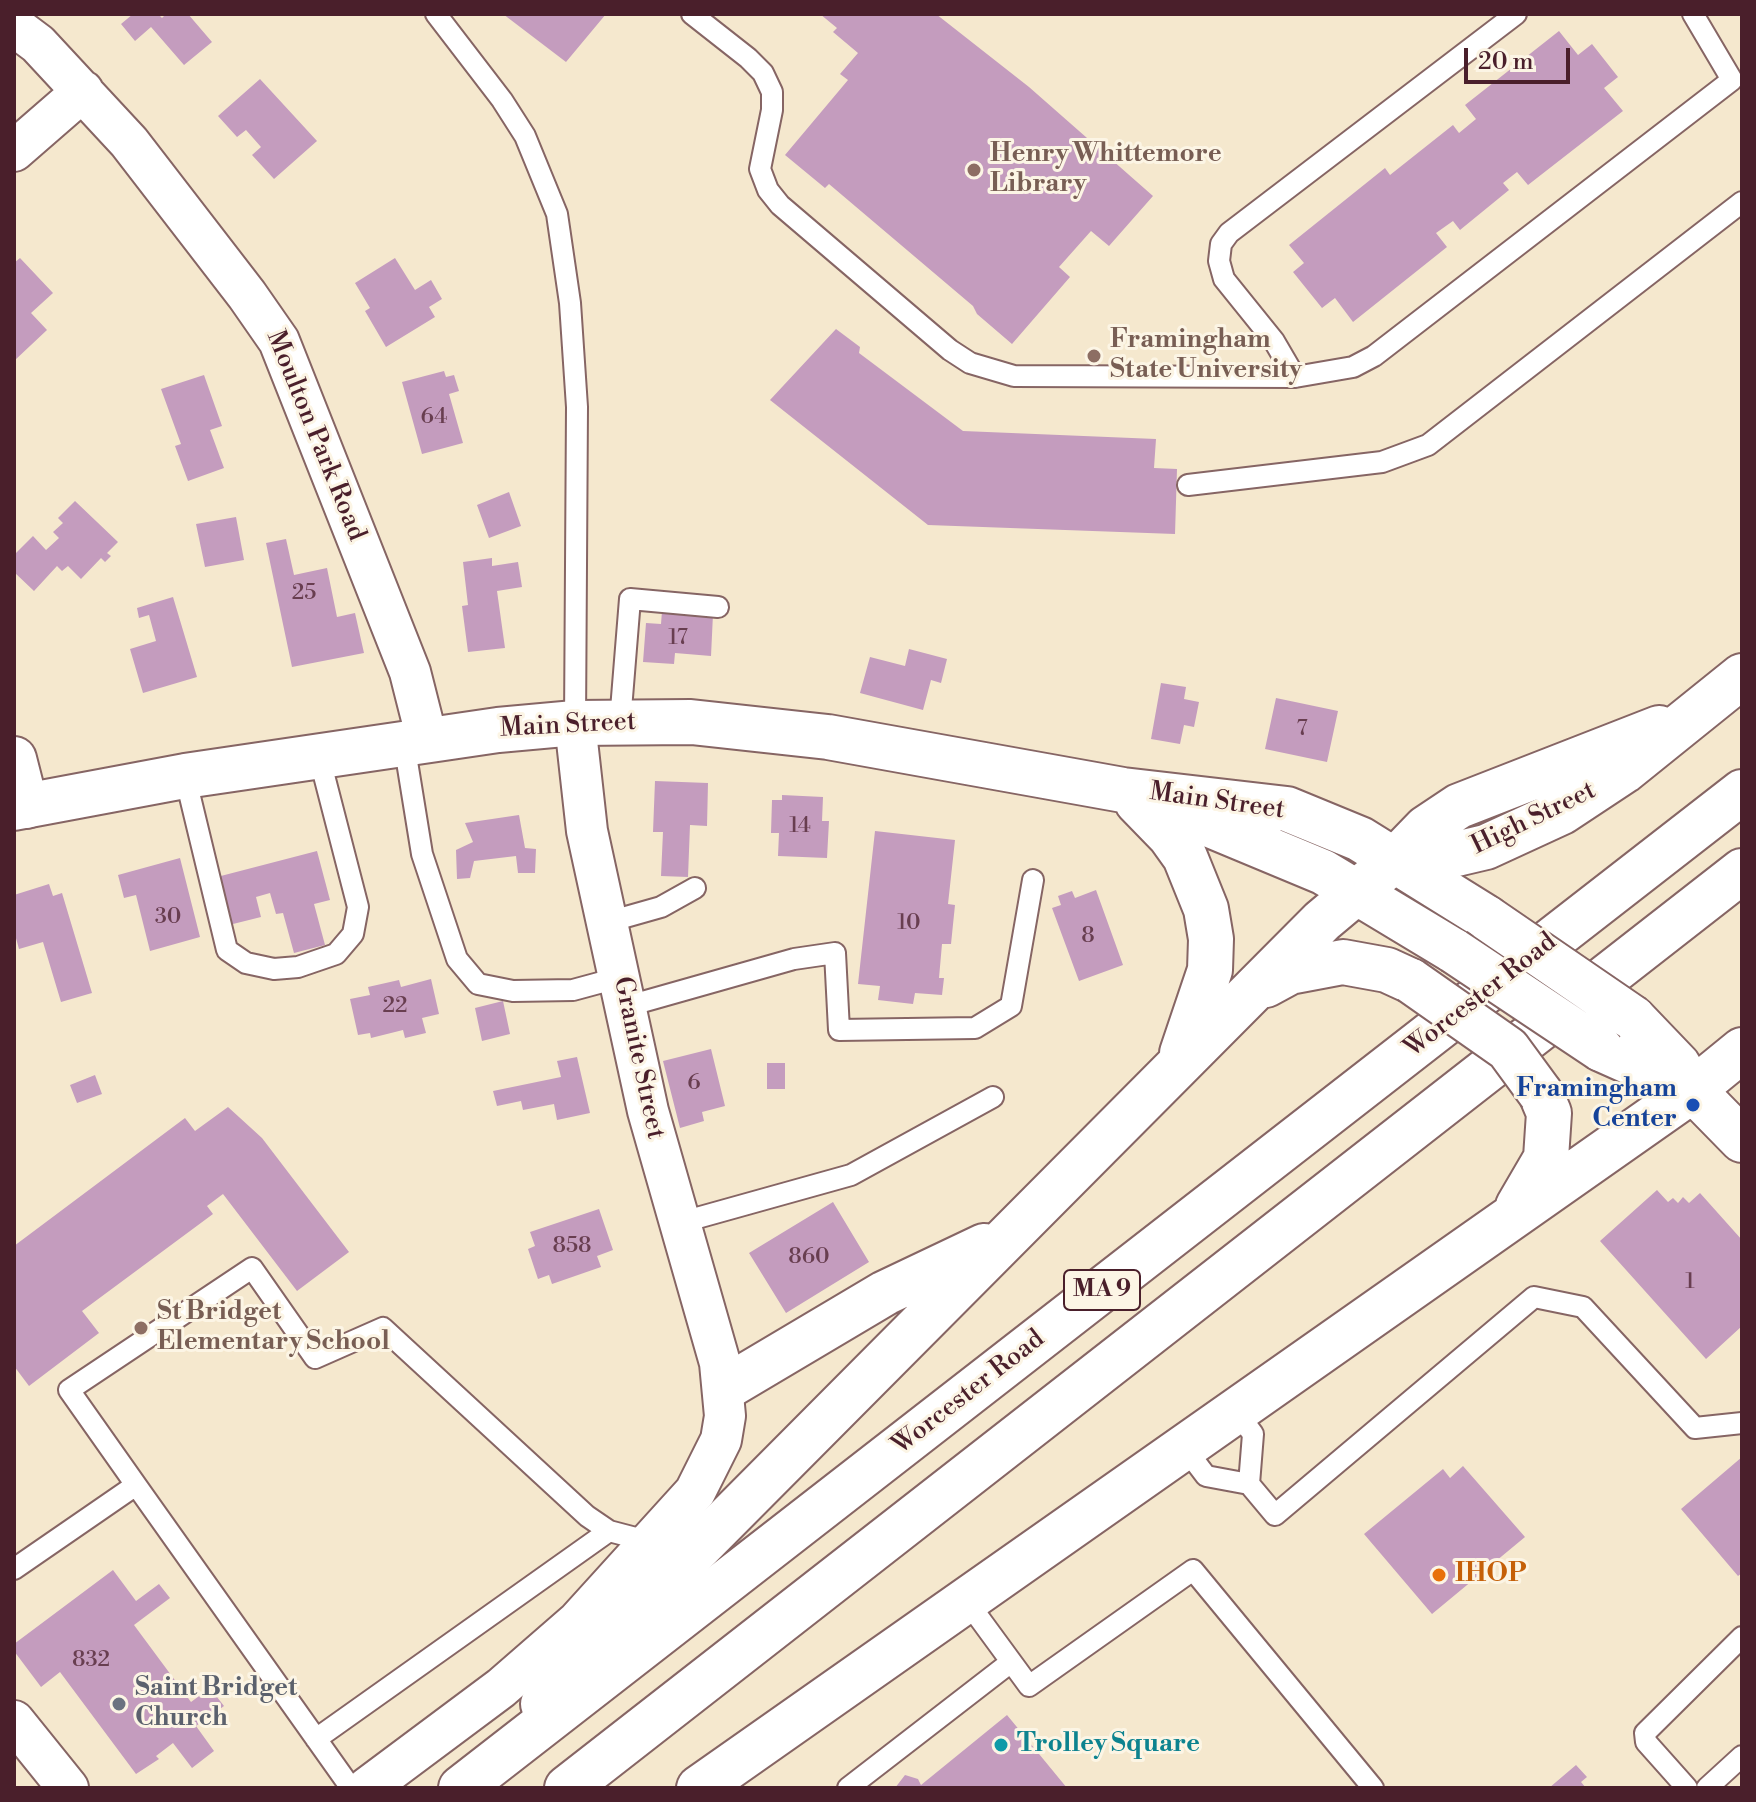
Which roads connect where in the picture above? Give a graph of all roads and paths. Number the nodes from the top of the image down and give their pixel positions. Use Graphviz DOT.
graph roads {
  1 [pos="436,14"];
  2 [pos="692,14"];
  3 [pos="1516,14"];
  4 [pos="1693,14"];
  5 [pos="14,26"];
  6 [pos="1737,85"];
  7 [pos="83,91"];
  8 [pos="14,151"];
  9 [pos="1742,202"];
  10 [pos="1295,377"];
  11 [pos="1188,485"];
  12 [pos="718,607"];
  13 [pos="1742,676"];
  14 [pos="620,722"];
  15 [pos="575,723"];
  16 [pos="415,741"];
  17 [pos="319,756"];
  18 [pos="14,759"];
  19 [pos="185,776"];
  20 [pos="1123,790"];
  21 [pos="1742,792"];
  22 [pos="20,807"];
  23 [pos="1396,859"];
  24 [pos="1742,871"];
  25 [pos="1033,880"];
  26 [pos="695,888"];
  27 [pos="1357,890"];
  28 [pos="608,922"];
  29 [pos="624,992"];
  30 [pos="1250,994"];
  31 [pos="1742,1050"];
  32 [pos="1172,1075"];
  33 [pos="1693,1090"];
  34 [pos="993,1097"];
  35 [pos="1742,1140"];
  36 [pos="1033,1214"];
  37 [pos="1513,1215"];
  38 [pos="679,1223"];
  39 [pos="725,1388"];
  40 [pos="1235,1410"];
  41 [pos="1742,1423"];
  42 [pos="1184,1447"];
  43 [pos="1249,1484"];
  44 [pos="136,1485"];
  45 [pos="609,1531"];
  46 [pos="651,1542"];
  47 [pos="14,1569"];
  48 [pos="966,1600"];
  49 [pos="1742,1637"];
  50 [pos="1011,1662"];
  51 [pos="14,1721"];
  52 [pos="316,1739"];
  53 [pos="1742,1756"];
  54 [pos="721,1782"];
  55 [pos="68,1788"];
  56 [pos="351,1788"];
  57 [pos="367,1788"];
  58 [pos="449,1788"];
  59 [pos="461,1788"];
  60 [pos="567,1788"];
  61 [pos="848,1788"];
  62 [pos="1373,1788"];
  63 [pos="1687,1788"];
  64 [pos="1707,1788"];
  1 -- 15 [label="lane"];
  2 -- 10 [label="lane"];
  3 -- 10 [label="lane"];
  4 -- 6 [label="lane"];
  5 -- 7 [label="street, Moulton Park Road"];
  6 -- 10 [label="lane"];
  7 -- 8 [label="street"];
  7 -- 16 [label="street, Moulton Park Road"];
  9 -- 11 [label="lane"];
  12 -- 14 [label="lane"];
  13 -- 23 [label="main road, High Street"];
  14 -- 15 [label="main road, Main Street"];
  14 -- 20 [label="main road, Main Street"];
  15 -- 16 [label="main road, Main Street"];
  15 -- 28 [label="street, Granite Street"];
  16 -- 17 [label="main road, Main Street"];
  16 -- 29 [label="lane"];
  17 -- 19 [label="main road, Main Street"];
  17 -- 19 [label="lane"];
  18 -- 22 [label="main road"];
  19 -- 22 [label="main road, Main Street"];
  20 -- 23 [label="main road, Main Street"];
  20 -- 27 [label="main road, Main Street"];
  20 -- 32 [label="main road"];
  21 -- 59 [label="main road, Worcester Road / MA 9"];
  23 -- 27 [label="main road"];
  23 -- 33 [label="main road, Main Street, bridge"];
  24 -- 60 [label="main road, MA 9"];
  25 -- 29 [label="lane"];
  26 -- 28 [label="lane"];
  27 -- 30 [label="main road"];
  27 -- 33 [label="main road, Main Street, bridge"];
  28 -- 29 [label="street, Granite Street"];
  29 -- 38 [label="street, Granite Street"];
  30 -- 32 [label="main road"];
  30 -- 37 [label="main road, bridge"];
  31 -- 33 [label="main road"];
  32 -- 36 [label="main road"];
  33 -- 35 [label="main road"];
  33 -- 37 [label="main road"];
  34 -- 38 [label="lane"];
  36 -- 39 [label="main road"];
  36 -- 58 [label="main road"];
  37 -- 40 [label="main road"];
  38 -- 39 [label="street, Granite Street"];
  39 -- 46 [label="street"];
  40 -- 42 [label="main road"];
  40 -- 43 [label="lane"];
  41 -- 43 [label="lane"];
  42 -- 43 [label="lane"];
  42 -- 48 [label="main road"];
  44 -- 45 [label="lane"];
  44 -- 47 [label="lane"];
  44 -- 52 [label="lane"];
  45 -- 46 [label="lane"];
  45 -- 52 [label="lane"];
  46 -- 57 [label="street"];
  48 -- 50 [label="lane"];
  48 -- 54 [label="main road"];
  49 -- 63 [label="lane"];
  50 -- 61 [label="lane"];
  50 -- 62 [label="lane"];
  51 -- 55 [label="street"];
  52 -- 56 [label="lane"];
  53 -- 64 [label="lane"];
}
